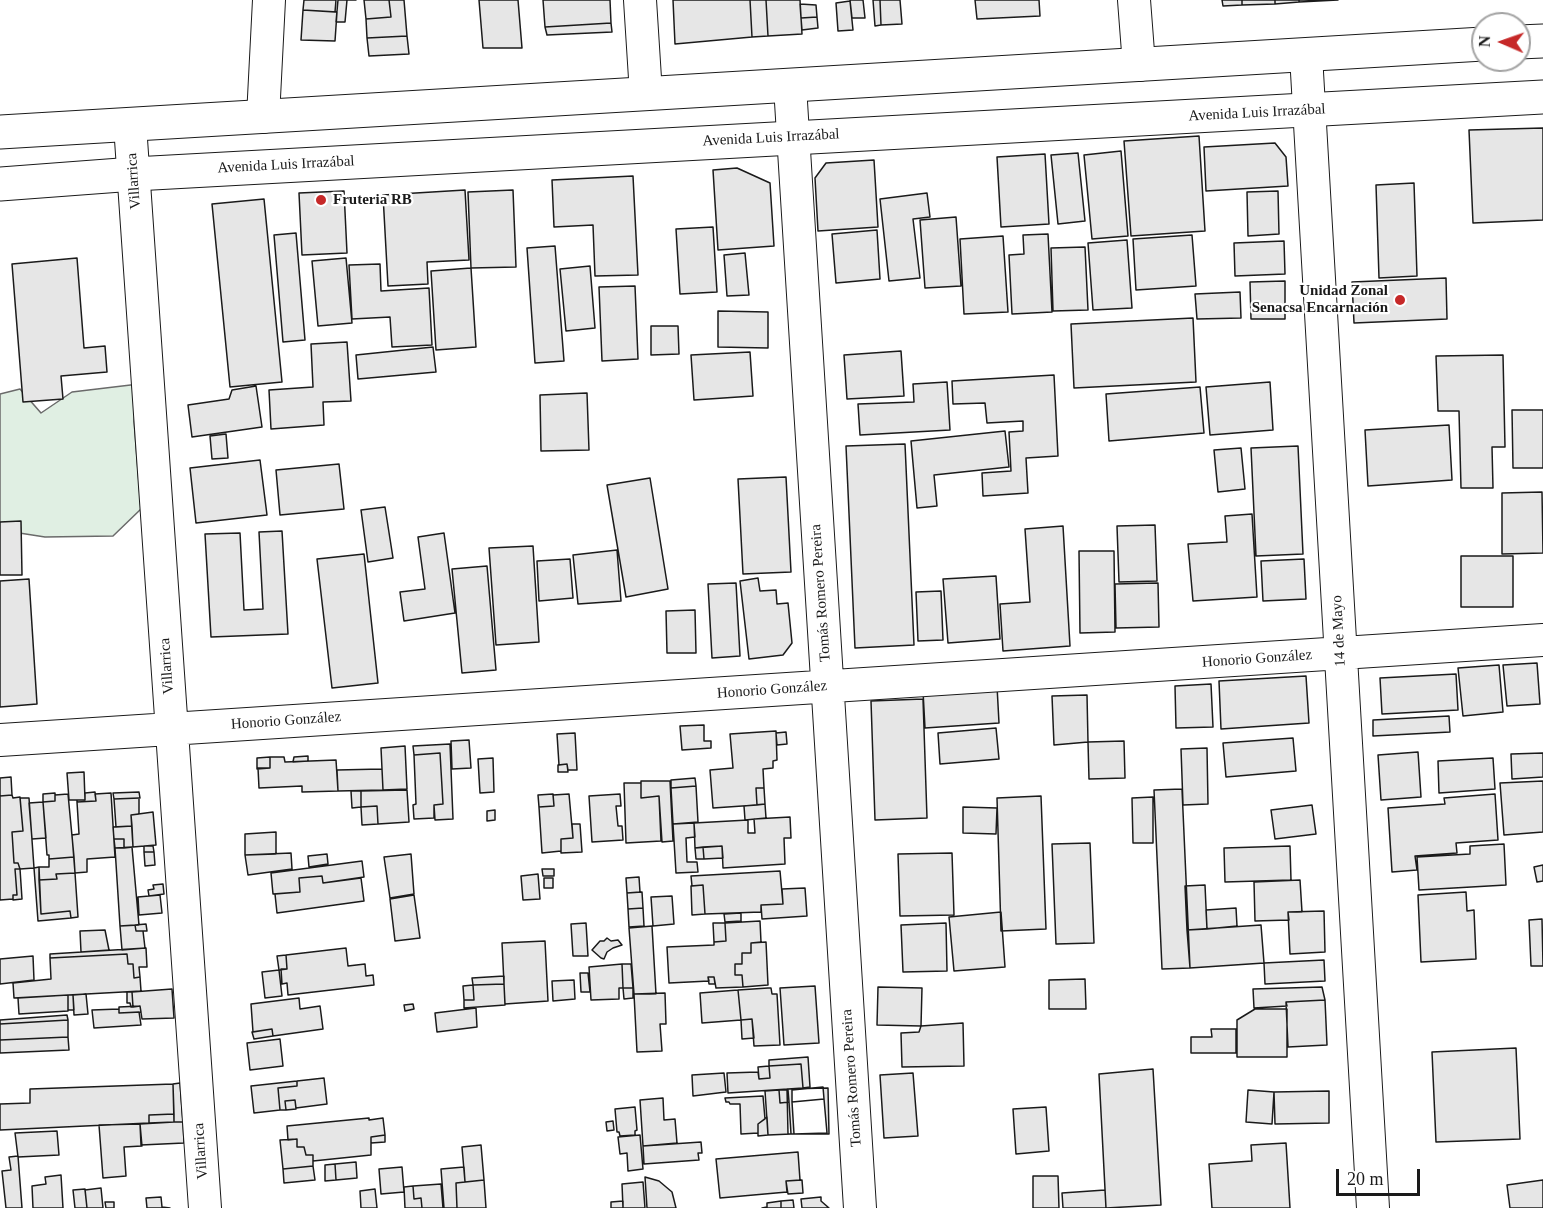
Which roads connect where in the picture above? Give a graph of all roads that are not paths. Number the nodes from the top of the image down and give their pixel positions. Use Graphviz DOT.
graph roads {
  1 [pos="269,0"];
  2 [pos="640,0"];
  3 [pos="1134,0"];
  4 [pos="1471,45"];
  5 [pos="1306,55"];
  6 [pos="1139,65"];
  7 [pos="790,86"];
  8 [pos="646,94"];
  9 [pos="1543,97"];
  10 [pos="1309,111"];
  11 [pos="262,117"];
  12 [pos="130,124"];
  13 [pos="0,132"];
  14 [pos="793,137"];
  15 [pos="134,174"];
  16 [pos="0,184"];
  17 [pos="1543,640"];
  18 [pos="1341,653"];
  19 [pos="827,686"];
  20 [pos="172,728"];
  21 [pos="0,740"];
  22 [pos="205,1208"];
  23 [pos="860,1208"];
  24 [pos="1373,1208"];
  1 -- 11 [label="street"];
  2 -- 8 [label="street"];
  3 -- 6 [label="street"];
  4 -- 5 [label="highway"];
  5 -- 6 [label="highway"];
  5 -- 10 [label="street, 14 de Mayo"];
  6 -- 7 [label="highway"];
  7 -- 8 [label="highway"];
  7 -- 14 [label="street, Tomás Romero Pereira"];
  8 -- 11 [label="highway"];
  9 -- 10 [label="highway, Avenida Luis Irrazábal"];
  10 -- 14 [label="highway, Avenida Luis Irrazábal"];
  10 -- 18 [label="street, 14 de Mayo"];
  11 -- 12 [label="highway"];
  12 -- 13 [label="highway"];
  12 -- 15 [label="street, Villarrica"];
  14 -- 15 [label="highway, Avenida Luis Irrazábal"];
  14 -- 19 [label="street, Tomás Romero Pereira"];
  15 -- 16 [label="highway, Avenida Luis Irrazábal"];
  15 -- 20 [label="street, Villarrica"];
  17 -- 18 [label="street, Honorio González"];
  18 -- 19 [label="street, Honorio González"];
  18 -- 24 [label="street, 14 de Mayo"];
  19 -- 20 [label="street, Honorio González"];
  19 -- 23 [label="street, Tomás Romero Pereira"];
  20 -- 21 [label="street, Honorio González"];
  20 -- 22 [label="street, Villarrica"];
}
